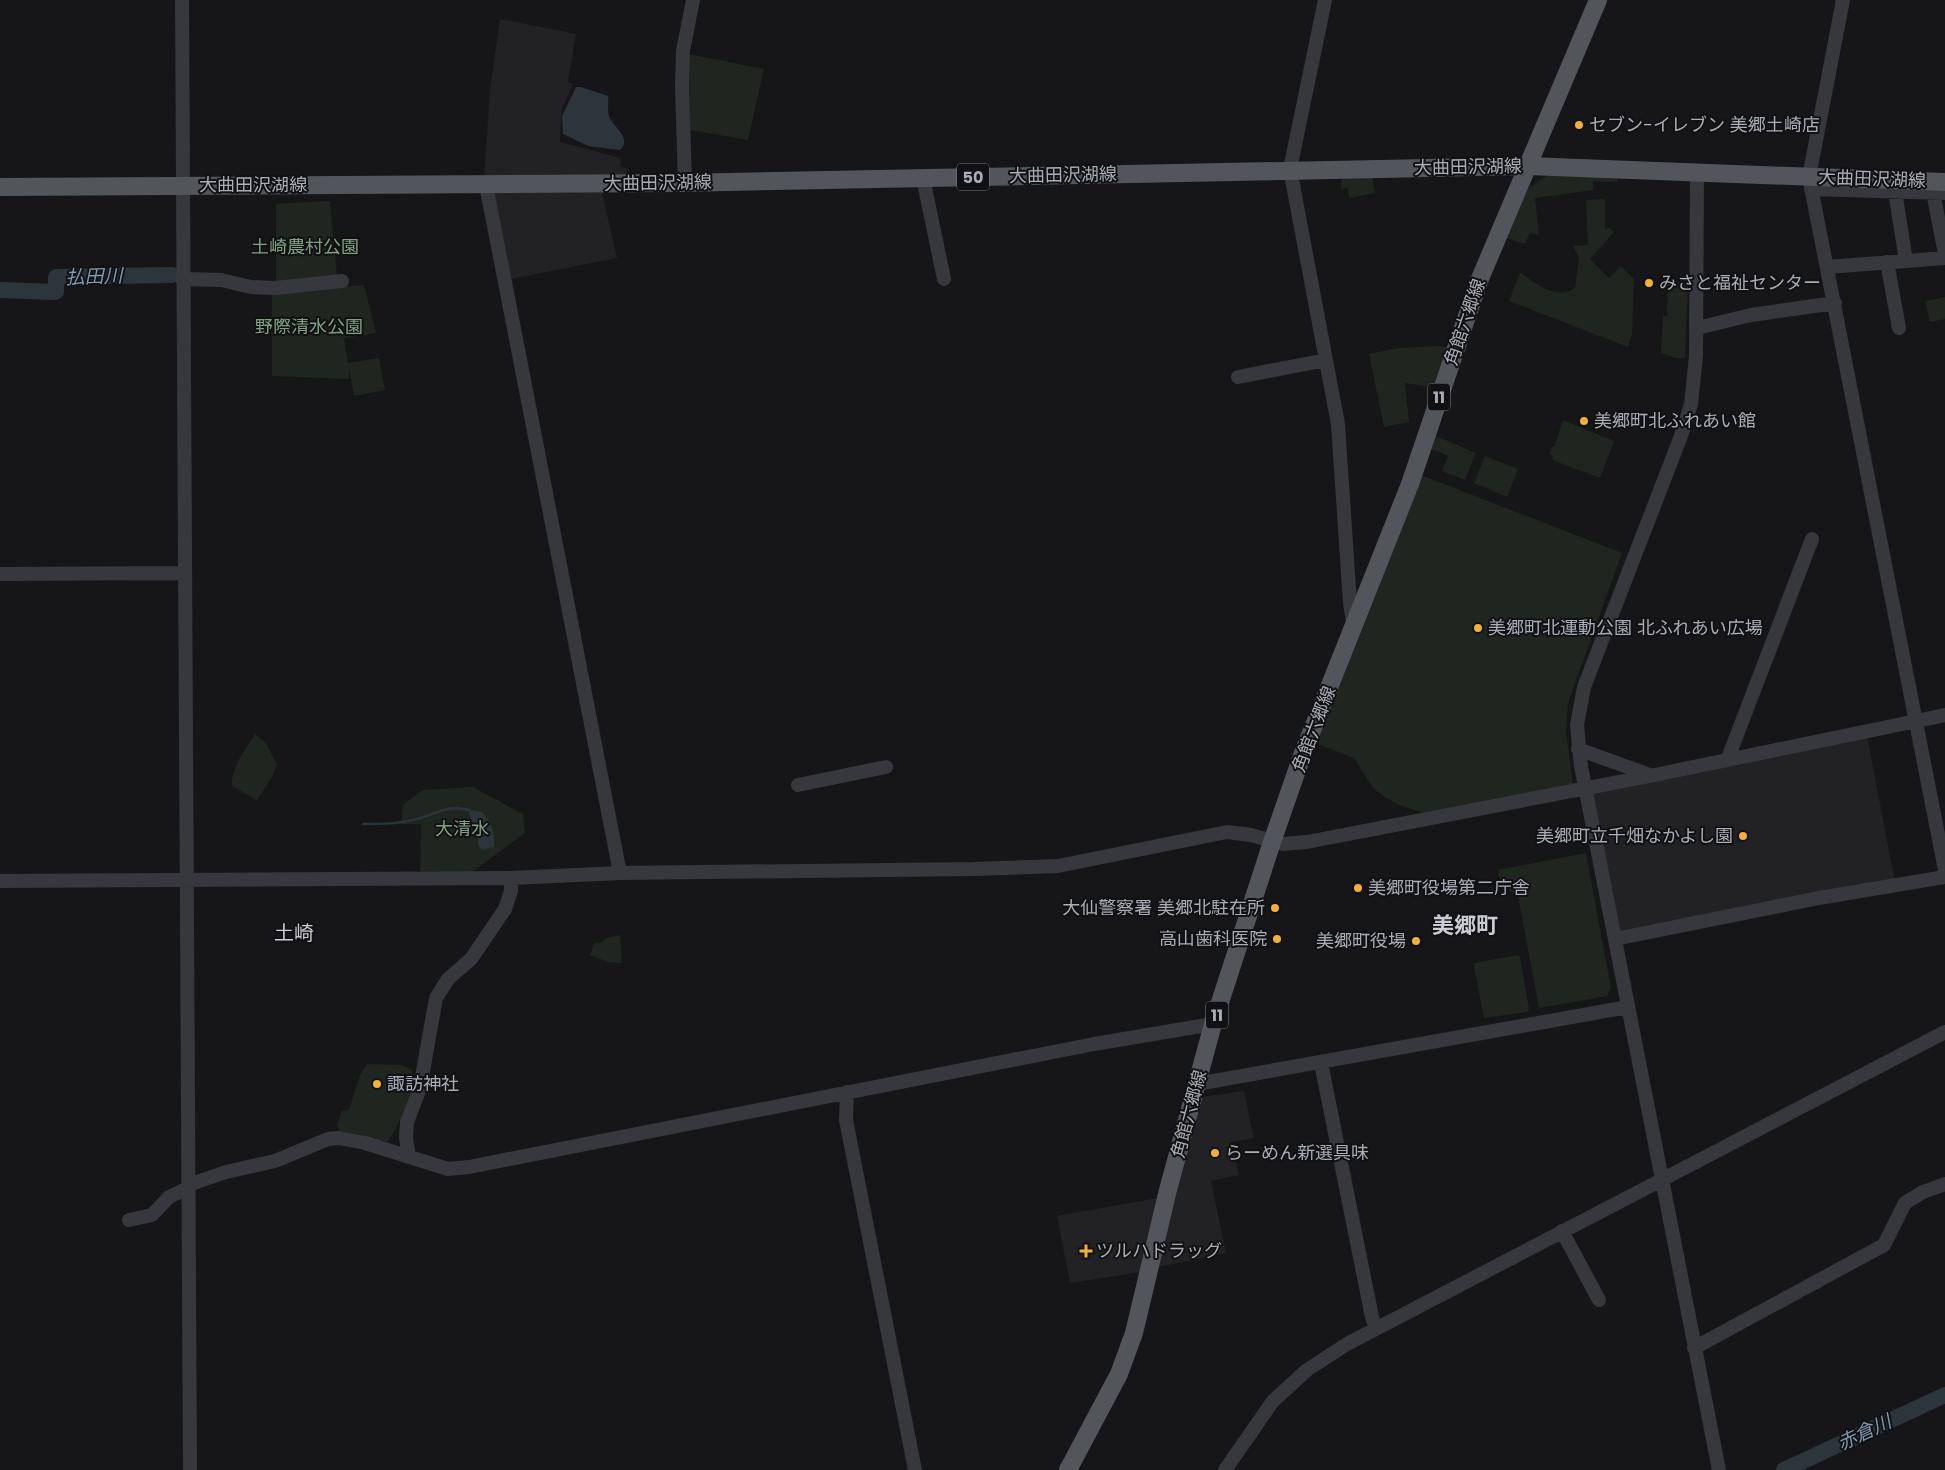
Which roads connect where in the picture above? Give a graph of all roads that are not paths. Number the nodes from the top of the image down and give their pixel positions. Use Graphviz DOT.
graph roads {
  1 [pos="182,0"];
  2 [pos="694,0"];
  3 [pos="1325,0"];
  4 [pos="1598,0"];
  5 [pos="1843,0"];
  6 [pos="1528,166"];
  7 [pos="1290,169"];
  8 [pos="1697,172"];
  9 [pos="924,178"];
  10 [pos="684,183"];
  11 [pos="1810,183"];
  12 [pos="486,185"];
  13 [pos="182,186"];
  14 [pos="0,187"];
  15 [pos="1941,189"];
  16 [pos="1895,191"];
  17 [pos="1945,254"];
  18 [pos="1945,258"];
  19 [pos="1906,261"];
  20 [pos="1887,262"];
  21 [pos="1828,267"];
  22 [pos="944,278"];
  23 [pos="182,279"];
  24 [pos="342,281"];
  25 [pos="1835,303"];
  26 [pos="1697,328"];
  27 [pos="1899,328"];
  28 [pos="1326,360"];
  29 [pos="1238,377"];
  30 [pos="1812,539"];
  31 [pos="184,573"];
  32 [pos="0,574"];
  33 [pos="1354,628"];
  34 [pos="1945,715"];
  35 [pos="1916,720"];
  36 [pos="1578,749"];
  37 [pos="1728,758"];
  38 [pos="886,767"];
  39 [pos="1650,776"];
  40 [pos="798,785"];
  41 [pos="1585,788"];
  42 [pos="1272,842"];
  43 [pos="1945,870"];
  44 [pos="620,873"];
  45 [pos="1945,877"];
  46 [pos="511,878"];
  47 [pos="186,880"];
  48 [pos="0,881"];
  49 [pos="1616,939"];
  50 [pos="1628,1007"];
  51 [pos="1213,1024"];
  52 [pos="1945,1032"];
  53 [pos="1321,1063"];
  54 [pos="1197,1084"];
  55 [pos="847,1092"];
  56 [pos="409,1157"];
  57 [pos="1661,1179"];
  58 [pos="1945,1184"];
  59 [pos="188,1187"];
  60 [pos="129,1220"];
  61 [pos="1562,1231"];
  62 [pos="1599,1300"];
  63 [pos="1376,1329"];
  64 [pos="1694,1348"];
  65 [pos="190,1470"];
  66 [pos="915,1470"];
  67 [pos="1068,1470"];
  68 [pos="1225,1470"];
  69 [pos="1719,1470"];
  1 -- 13 [label="street"];
  2 -- 10 [label="street"];
  3 -- 7 [label="street"];
  4 -- 6 [label="main road, 角館六郷線 / 11"];
  5 -- 11 [label="street"];
  6 -- 7 [label="main road, 大曲田沢湖線 / 50"];
  6 -- 8 [label="main road, 大曲田沢湖線 / 50"];
  6 -- 33 [label="main road, 角館六郷線 / 11"];
  7 -- 9 [label="main road, 大曲田沢湖線 / 50"];
  7 -- 28 [label="street"];
  8 -- 11 [label="main road, 大曲田沢湖線 / 50"];
  8 -- 26 [label="street"];
  9 -- 10 [label="main road, 大曲田沢湖線 / 50"];
  9 -- 22 [label="street"];
  10 -- 12 [label="main road, 大曲田沢湖線 / 50"];
  11 -- 15 [label="main road, 大曲田沢湖線 / 50"];
  11 -- 16 [label="street"];
  11 -- 21 [label="street"];
  12 -- 13 [label="main road, 大曲田沢湖線 / 50"];
  12 -- 44 [label="street"];
  13 -- 14 [label="main road, 大曲田沢湖線 / 50"];
  13 -- 23 [label="street"];
  15 -- 16 [label="street"];
  15 -- 17 [label="street"];
  16 -- 19 [label="street"];
  18 -- 19 [label="street"];
  19 -- 20 [label="street"];
  20 -- 21 [label="street"];
  20 -- 27 [label="street"];
  21 -- 25 [label="street"];
  23 -- 24 [label="street"];
  23 -- 31 [label="street"];
  25 -- 26 [label="street"];
  25 -- 35 [label="street"];
  26 -- 36 [label="street"];
  28 -- 29 [label="street"];
  28 -- 33 [label="street"];
  30 -- 37 [label="street"];
  31 -- 32 [label="street"];
  31 -- 47 [label="street"];
  33 -- 42 [label="main road, 角館六郷線 / 11"];
  34 -- 35 [label="street"];
  35 -- 37 [label="street"];
  35 -- 43 [label="street"];
  36 -- 39 [label="street"];
  36 -- 41 [label="street"];
  37 -- 39 [label="street"];
  38 -- 40 [label="street"];
  39 -- 41 [label="street"];
  41 -- 42 [label="street"];
  41 -- 49 [label="street"];
  42 -- 44 [label="street"];
  42 -- 51 [label="main road, 角館六郷線 / 11"];
  44 -- 46 [label="street"];
  45 -- 49 [label="street"];
  46 -- 47 [label="street"];
  46 -- 56 [label="street"];
  47 -- 48 [label="street"];
  47 -- 59 [label="street"];
  49 -- 50 [label="street"];
  50 -- 53 [label="street"];
  50 -- 57 [label="street"];
  51 -- 54 [label="main road, 角館六郷線 / 11"];
  51 -- 55 [label="street"];
  52 -- 57 [label="street"];
  53 -- 54 [label="street"];
  53 -- 63 [label="street"];
  54 -- 67 [label="main road, 角館六郷線 / 11"];
  55 -- 56 [label="street"];
  55 -- 66 [label="street"];
  56 -- 59 [label="street"];
  57 -- 61 [label="street"];
  57 -- 64 [label="street"];
  58 -- 64 [label="street"];
  59 -- 60 [label="street"];
  59 -- 65 [label="street"];
  61 -- 62 [label="street"];
  61 -- 63 [label="street"];
  63 -- 68 [label="street"];
  64 -- 69 [label="street"];
}
